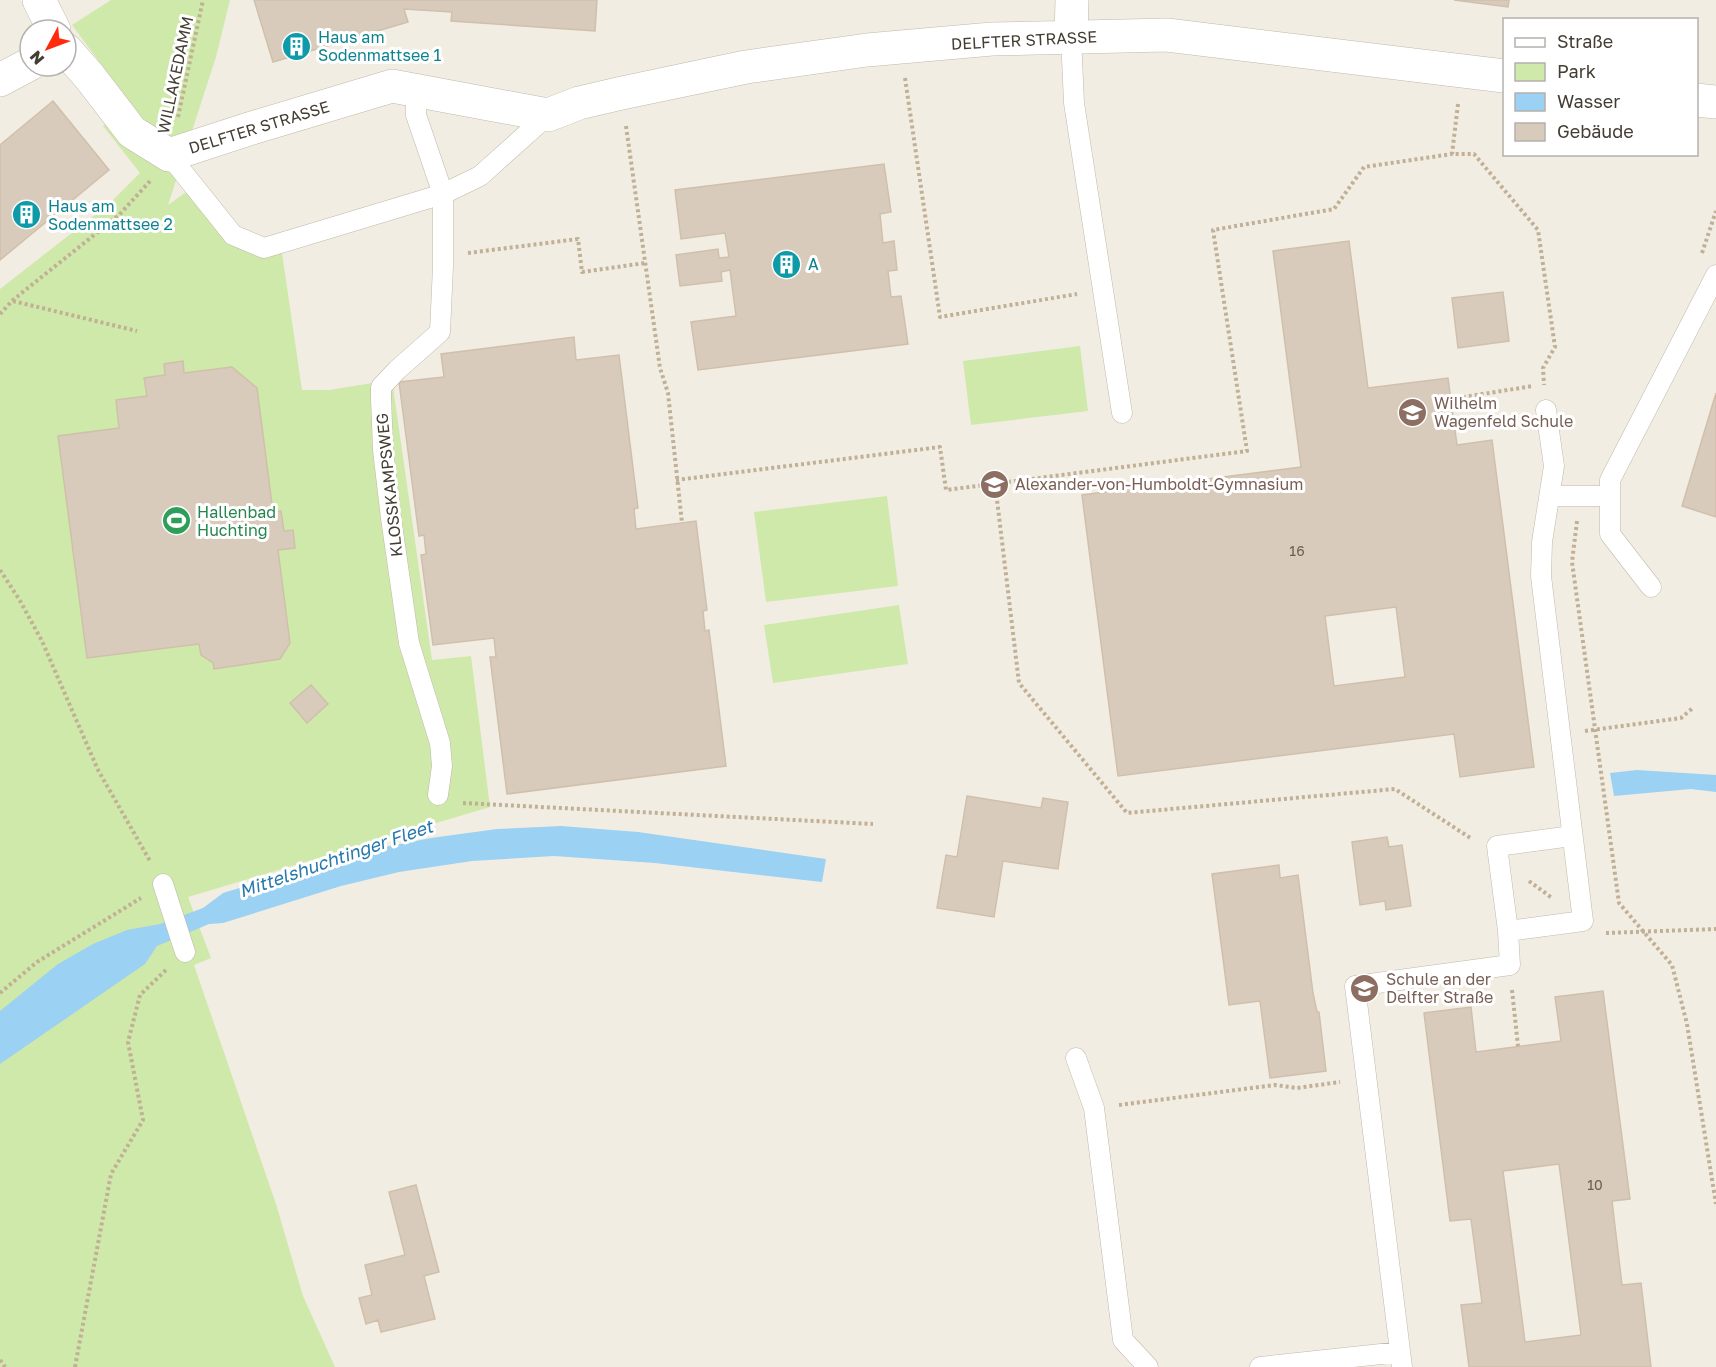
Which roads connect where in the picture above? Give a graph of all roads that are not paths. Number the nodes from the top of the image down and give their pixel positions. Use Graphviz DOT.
graph roads {
  1 [pos="39,0"];
  2 [pos="1072,0"];
  3 [pos="48,18"];
  4 [pos="1071,36"];
  5 [pos="78,64"];
  6 [pos="18,70"];
  7 [pos="1503,76"];
  8 [pos="0,80"];
  9 [pos="416,91"];
  10 [pos="1698,100"];
  11 [pos="1716,102"];
  12 [pos="548,115"];
  13 [pos="169,155"];
  14 [pos="443,194"];
  15 [pos="1716,275"];
  16 [pos="1546,410"];
  17 [pos="1122,412"];
  18 [pos="1550,496"];
  19 [pos="1609,496"];
  20 [pos="1651,587"];
  21 [pos="438,795"];
  22 [pos="1572,836"];
  23 [pos="163,884"];
  24 [pos="1508,931"];
  25 [pos="185,951"];
  26 [pos="1076,1058"];
  27 [pos="1401,1359"];
  28 [pos="1148,1367"];
  29 [pos="1260,1367"];
  1 -- 3 [label="street"];
  2 -- 4 [label="street"];
  4 -- 7 [label="street, DELFTER STRASSE"];
  4 -- 12 [label="street, DELFTER STRASSE"];
  4 -- 17 [label="lane"];
  5 -- 13 [label="street"];
  6 -- 8 [label="street"];
  9 -- 12 [label="street, DELFTER STRASSE"];
  9 -- 13 [label="street, DELFTER STRASSE"];
  9 -- 14 [label="lane, KLOSSKAMPSWEG"];
  10 -- 11 [label="street"];
  12 -- 14 [label="lane, DELFTER STRASSE"];
  13 -- 14 [label="lane, DELFTER STRASSE"];
  14 -- 21 [label="lane, KLOSSKAMPSWEG"];
  15 -- 19 [label="lane"];
  16 -- 18 [label="lane"];
  18 -- 19 [label="lane"];
  18 -- 22 [label="lane"];
  19 -- 20 [label="lane"];
  22 -- 24 [label="lane"];
  22 -- 24 [label="lane"];
  23 -- 25 [label="lane"];
  24 -- 27 [label="lane"];
  26 -- 28 [label="lane"];
  27 -- 29 [label="lane"];
}
